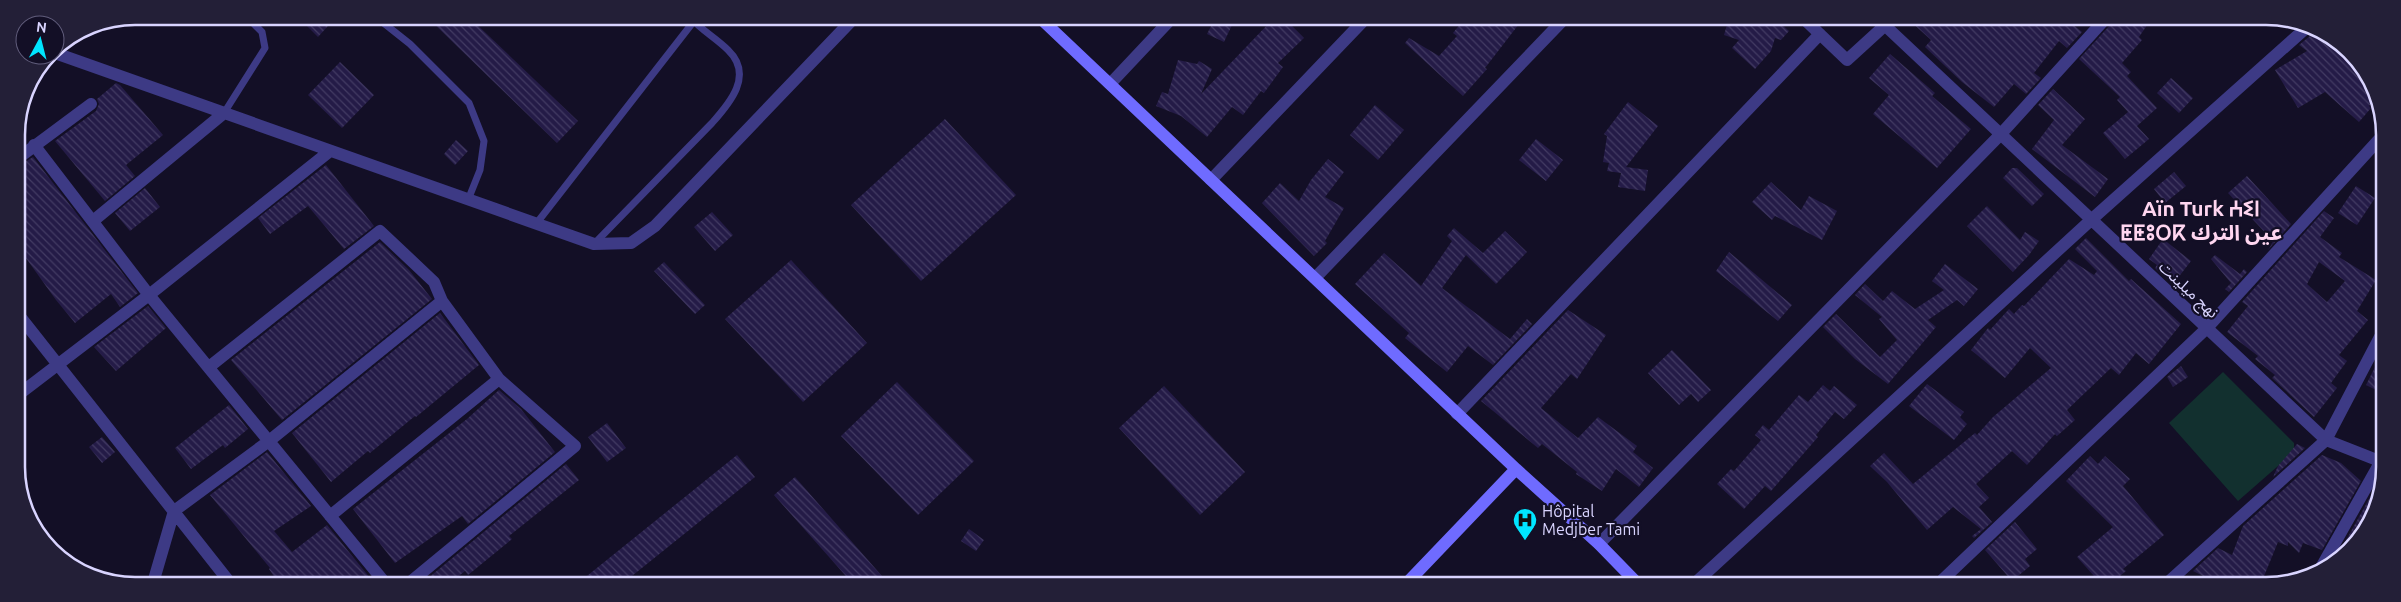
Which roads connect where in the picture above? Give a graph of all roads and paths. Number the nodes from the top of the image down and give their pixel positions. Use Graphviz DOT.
graph roads {
  1 [pos="255,25"];
  2 [pos="387,25"];
  3 [pos="687,25"];
  4 [pos="699,25"];
  5 [pos="847,25"];
  6 [pos="1047,25"];
  7 [pos="1166,25"];
  8 [pos="1359,25"];
  9 [pos="1558,25"];
  10 [pos="1810,25"];
  11 [pos="1881,25"];
  12 [pos="1889,25"];
  13 [pos="2100,25"];
  14 [pos="2302,31"];
  15 [pos="1820,34"];
  16 [pos="65,57"];
  17 [pos="1110,84"];
  18 [pos="91,104"];
  19 [pos="224,113"];
  20 [pos="2000,134"];
  21 [pos="2376,142"];
  22 [pos="34,145"];
  23 [pos="330,151"];
  24 [pos="25,152"];
  25 [pos="1211,180"];
  26 [pos="468,200"];
  27 [pos="2091,220"];
  28 [pos="93,221"];
  29 [pos="536,224"];
  30 [pos="594,244"];
  31 [pos="1314,278"];
  32 [pos="149,294"];
  33 [pos="442,301"];
  34 [pos="25,323"];
  35 [pos="2207,328"];
  36 [pos="2376,344"];
  37 [pos="58,364"];
  38 [pos="209,367"];
  39 [pos="499,379"];
  40 [pos="25,389"];
  41 [pos="1458,414"];
  42 [pos="2326,440"];
  43 [pos="269,441"];
  44 [pos="2376,459"];
  45 [pos="1516,469"];
  46 [pos="2376,472"];
  47 [pos="174,511"];
  48 [pos="330,516"];
  49 [pos="1599,544"];
  50 [pos="2326,558"];
  51 [pos="154,577"];
  52 [pos="226,577"];
  53 [pos="380,577"];
  54 [pos="416,577"];
  55 [pos="1413,577"];
  56 [pos="1631,577"];
  57 [pos="1702,577"];
  58 [pos="1945,577"];
  59 [pos="2174,577"];
  1 -- 19 [label="lane"];
  2 -- 26 [label="lane"];
  3 -- 29 [label="lane"];
  4 -- 30 [label="lane"];
  5 -- 30 [label="street"];
  6 -- 17 [label="main road"];
  7 -- 17 [label="street"];
  8 -- 25 [label="street"];
  9 -- 31 [label="street"];
  10 -- 15 [label="street"];
  11 -- 15 [label="street"];
  12 -- 20 [label="street, نهج ميلينت"];
  13 -- 20 [label="street"];
  14 -- 27 [label="street"];
  15 -- 41 [label="street"];
  16 -- 19 [label="street"];
  17 -- 25 [label="main road"];
  18 -- 22 [label="street"];
  19 -- 23 [label="street"];
  19 -- 28 [label="street"];
  20 -- 27 [label="street, نهج ميلينت"];
  20 -- 49 [label="street"];
  21 -- 35 [label="street"];
  22 -- 24 [label="street"];
  22 -- 28 [label="street"];
  23 -- 26 [label="street"];
  23 -- 32 [label="street"];
  25 -- 31 [label="main road"];
  26 -- 29 [label="street"];
  27 -- 35 [label="street, نهج ميلينت"];
  27 -- 57 [label="street"];
  28 -- 32 [label="street"];
  29 -- 30 [label="street"];
  31 -- 41 [label="main road"];
  32 -- 37 [label="street"];
  32 -- 38 [label="street"];
  33 -- 38 [label="street"];
  33 -- 39 [label="street"];
  33 -- 43 [label="street"];
  34 -- 37 [label="street"];
  35 -- 42 [label="street, نهج ميلينت"];
  35 -- 58 [label="street"];
  36 -- 42 [label="street"];
  37 -- 40 [label="street"];
  37 -- 47 [label="street"];
  38 -- 43 [label="street"];
  39 -- 48 [label="street"];
  39 -- 54 [label="street"];
  41 -- 45 [label="main road"];
  42 -- 44 [label="street, نهج ميلينت"];
  42 -- 59 [label="street"];
  43 -- 47 [label="street"];
  43 -- 48 [label="street"];
  45 -- 49 [label="main road"];
  45 -- 55 [label="main road"];
  46 -- 50 [label="street"];
  47 -- 51 [label="street"];
  47 -- 52 [label="street"];
  48 -- 53 [label="street"];
  49 -- 56 [label="main road"];
}
